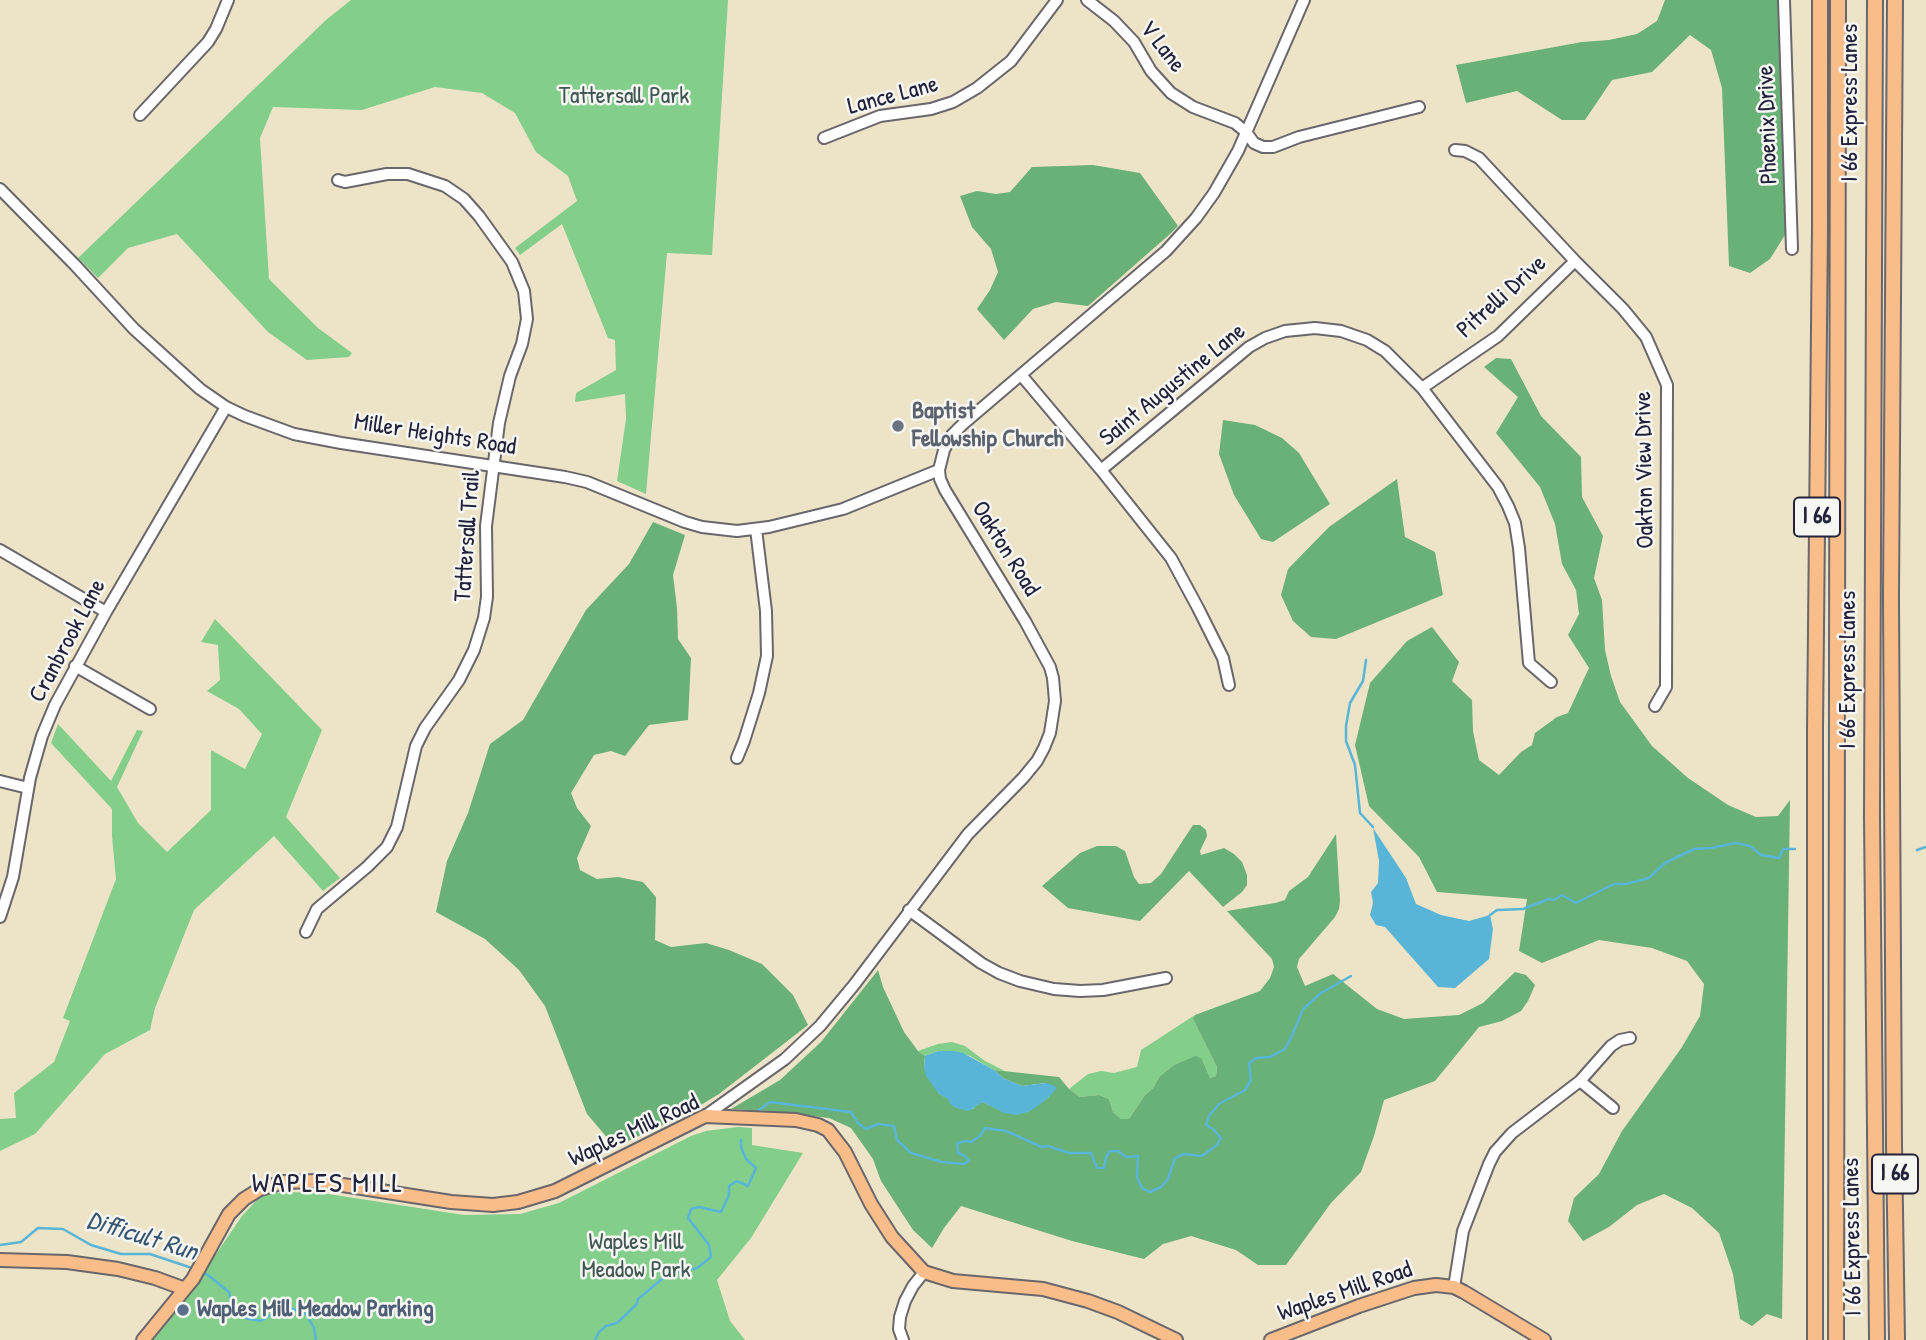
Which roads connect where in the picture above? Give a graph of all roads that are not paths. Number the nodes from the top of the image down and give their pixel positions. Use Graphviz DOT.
graph roads {
  1 [pos="228,0"];
  2 [pos="1057,0"];
  3 [pos="1087,0"];
  4 [pos="1304,0"];
  5 [pos="1784,0"];
  6 [pos="1820,0"];
  7 [pos="1838,0"];
  8 [pos="1875,0"];
  9 [pos="1895,0"];
  10 [pos="1419,107"];
  11 [pos="140,115"];
  12 [pos="1246,132"];
  13 [pos="824,138"];
  14 [pos="1455,149"];
  15 [pos="338,180"];
  16 [pos="0,189"];
  17 [pos="1792,248"];
  18 [pos="1575,261"];
  19 [pos="1021,376"];
  20 [pos="1422,388"];
  21 [pos="226,407"];
  22 [pos="494,466"];
  23 [pos="939,470"];
  24 [pos="1101,470"];
  25 [pos="756,529"];
  26 [pos="0,550"];
  27 [pos="106,612"];
  28 [pos="75,666"];
  29 [pos="1551,682"];
  30 [pos="1229,685"];
  31 [pos="1655,706"];
  32 [pos="150,709"];
  33 [pos="737,758"];
  34 [pos="0,780"];
  35 [pos="28,788"];
  36 [pos="909,910"];
  37 [pos="0,917"];
  38 [pos="306,932"];
  39 [pos="1166,978"];
  40 [pos="1630,1038"];
  41 [pos="1580,1081"];
  42 [pos="1613,1108"];
  43 [pos="705,1116"];
  44 [pos="0,1261"];
  45 [pos="924,1272"];
  46 [pos="189,1284"];
  47 [pos="1454,1287"];
  48 [pos="144,1340"];
  49 [pos="903,1340"];
  50 [pos="1176,1340"];
  51 [pos="1271,1340"];
  52 [pos="1544,1340"];
  53 [pos="1815,1340"];
  54 [pos="1836,1340"];
  55 [pos="1877,1340"];
  56 [pos="1897,1340"];
  1 -- 11 [label="street"];
  2 -- 13 [label="street, Lance Lane"];
  3 -- 12 [label="street, V Lane"];
  4 -- 12 [label="street"];
  5 -- 17 [label="street, Phoenix Drive"];
  6 -- 53 [label="highway, I 66"];
  7 -- 54 [label="highway, I 66 Express Lanes"];
  8 -- 55 [label="highway, I 66 Express Lanes"];
  9 -- 56 [label="highway, I 66"];
  10 -- 12 [label="street, V Lane"];
  12 -- 19 [label="street"];
  14 -- 18 [label="street, Oakton View Drive"];
  15 -- 22 [label="street, Tattersall Trail"];
  16 -- 21 [label="street, Miller Heights Road"];
  18 -- 20 [label="street, Pitrelli Drive"];
  18 -- 31 [label="street, Oakton View Drive"];
  19 -- 23 [label="street"];
  19 -- 24 [label="street"];
  20 -- 24 [label="street, Saint Augustine Lane"];
  20 -- 29 [label="street, Saint Augustine Lane"];
  21 -- 22 [label="street, Miller Heights Road"];
  21 -- 27 [label="street, Cranbrook Lane"];
  22 -- 25 [label="street, Miller Heights Road"];
  22 -- 38 [label="street, Tattersall Trail"];
  23 -- 25 [label="street, Miller Heights Road"];
  23 -- 36 [label="street, Oakton Road"];
  24 -- 30 [label="street"];
  25 -- 33 [label="street"];
  26 -- 27 [label="street"];
  27 -- 28 [label="street, Cranbrook Lane"];
  28 -- 32 [label="street"];
  28 -- 35 [label="street, Cranbrook Lane"];
  34 -- 35 [label="street"];
  35 -- 37 [label="street, Cranbrook Lane"];
  36 -- 39 [label="street"];
  36 -- 43 [label="street, Oakton Road"];
  40 -- 41 [label="street"];
  41 -- 42 [label="street"];
  41 -- 47 [label="street"];
  43 -- 45 [label="main road, Waples Mill Road"];
  43 -- 46 [label="main road, Waples Mill Road"];
  44 -- 46 [label="main road"];
  45 -- 49 [label="street"];
  45 -- 50 [label="main road"];
  46 -- 48 [label="main road, Waples Mill Road"];
  47 -- 51 [label="main road, Waples Mill Road"];
  47 -- 52 [label="main road"];
}
